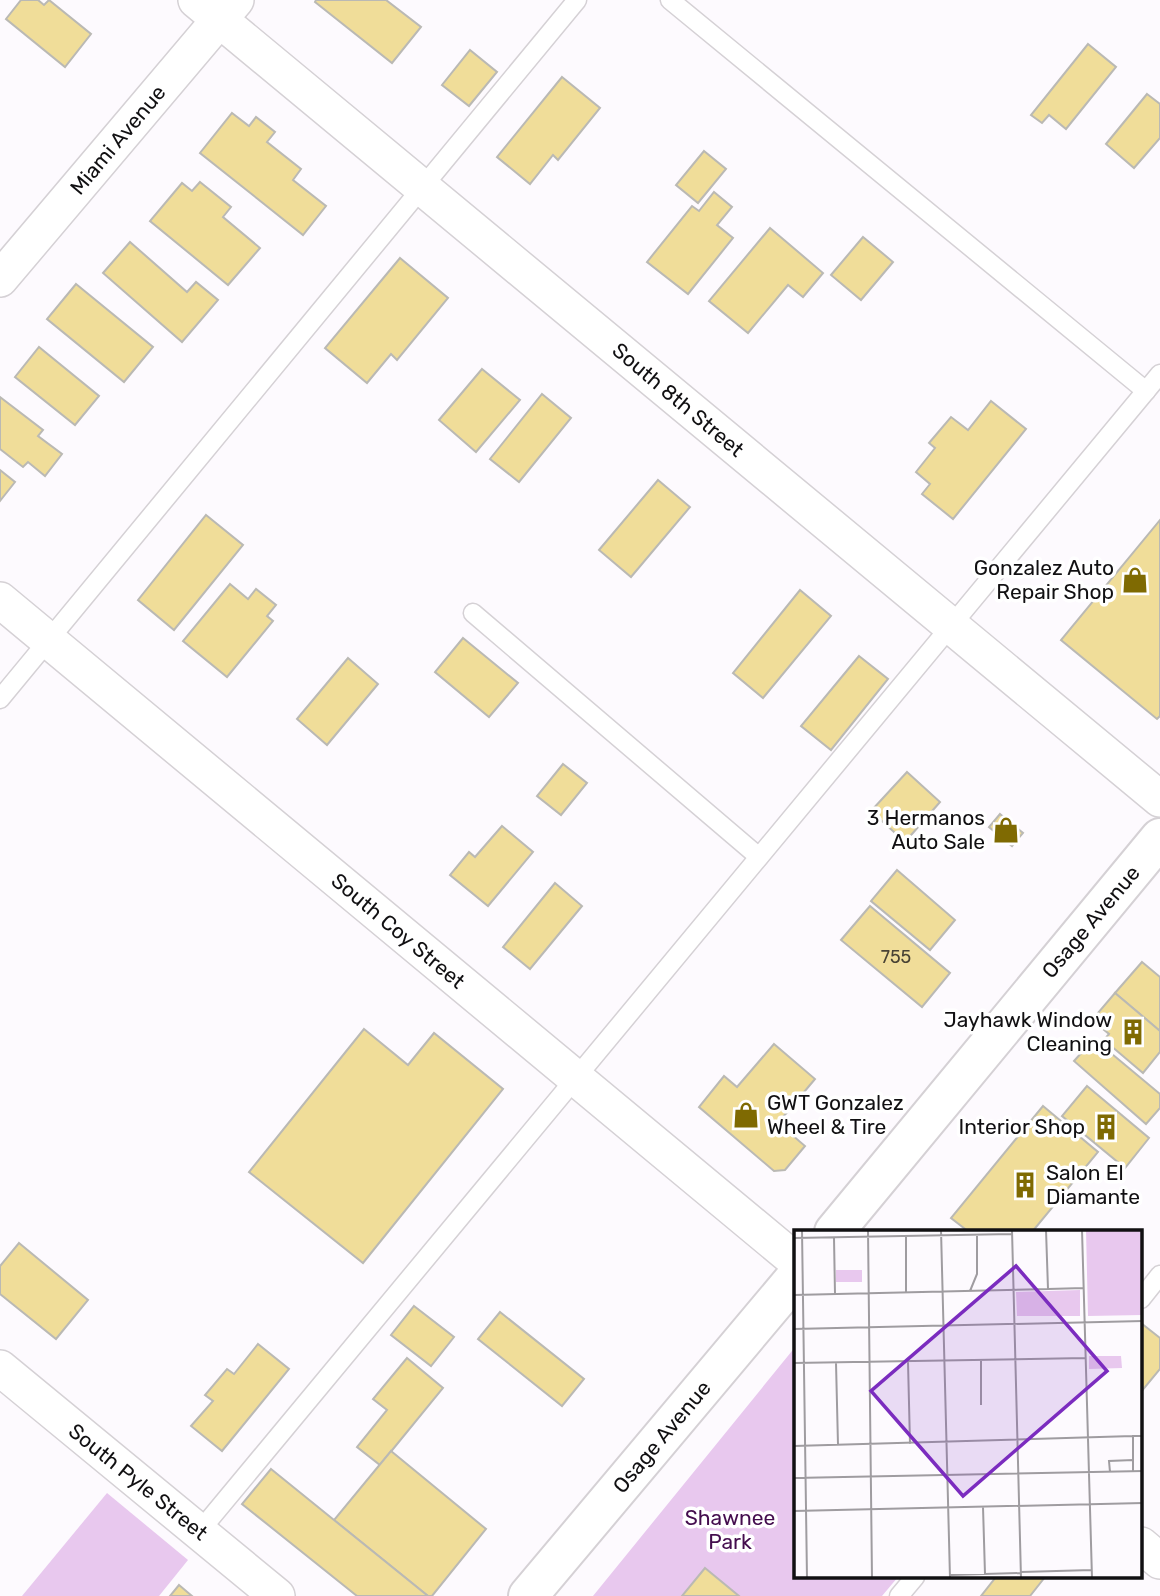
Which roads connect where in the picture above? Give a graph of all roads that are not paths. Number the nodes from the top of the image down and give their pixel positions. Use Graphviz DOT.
graph roads {
  1 [pos="578,0"];
  2 [pos="670,0"];
  3 [pos="217,7"];
  4 [pos="422,187"];
  5 [pos="0,279"];
  6 [pos="1160,374"];
  7 [pos="1146,391"];
  8 [pos="0,600"];
  9 [pos="472,613"];
  10 [pos="951,626"];
  11 [pos="48,641"];
  12 [pos="0,699"];
  13 [pos="1160,799"];
  14 [pos="1160,838"];
  15 [pos="760,857"];
  16 [pos="576,1078"];
  17 [pos="836,1230"];
  18 [pos="794,1259"];
  19 [pos="1160,1276"];
  20 [pos="794,1279"];
  21 [pos="1142,1298"];
  22 [pos="0,1368"];
  23 [pos="199,1532"];
  24 [pos="1142,1546"];
  25 [pos="1160,1561"];
  26 [pos="914,1578"];
  27 [pos="277,1596"];
  28 [pos="528,1596"];
  29 [pos="899,1596"];
  1 -- 4 [label="lane"];
  2 -- 7 [label="lane"];
  3 -- 4 [label="street, South 8th Street"];
  3 -- 5 [label="street, Miami Avenue"];
  4 -- 10 [label="street, South 8th Street"];
  4 -- 11 [label="lane"];
  6 -- 7 [label="lane"];
  7 -- 10 [label="lane"];
  8 -- 11 [label="street, South Coy Street"];
  9 -- 15 [label="lane"];
  10 -- 13 [label="street, South 8th Street"];
  10 -- 15 [label="lane"];
  11 -- 12 [label="lane"];
  11 -- 16 [label="street, South Coy Street"];
  14 -- 17 [label="street, Osage Avenue"];
  15 -- 16 [label="lane"];
  16 -- 18 [label="street, South Coy Street"];
  16 -- 23 [label="lane"];
  19 -- 21 [label="lane"];
  20 -- 28 [label="street, Osage Avenue"];
  22 -- 23 [label="street, South Pyle Street"];
  23 -- 27 [label="street, South Pyle Street"];
  24 -- 25 [label="street"];
  26 -- 29 [label="lane"];
}
